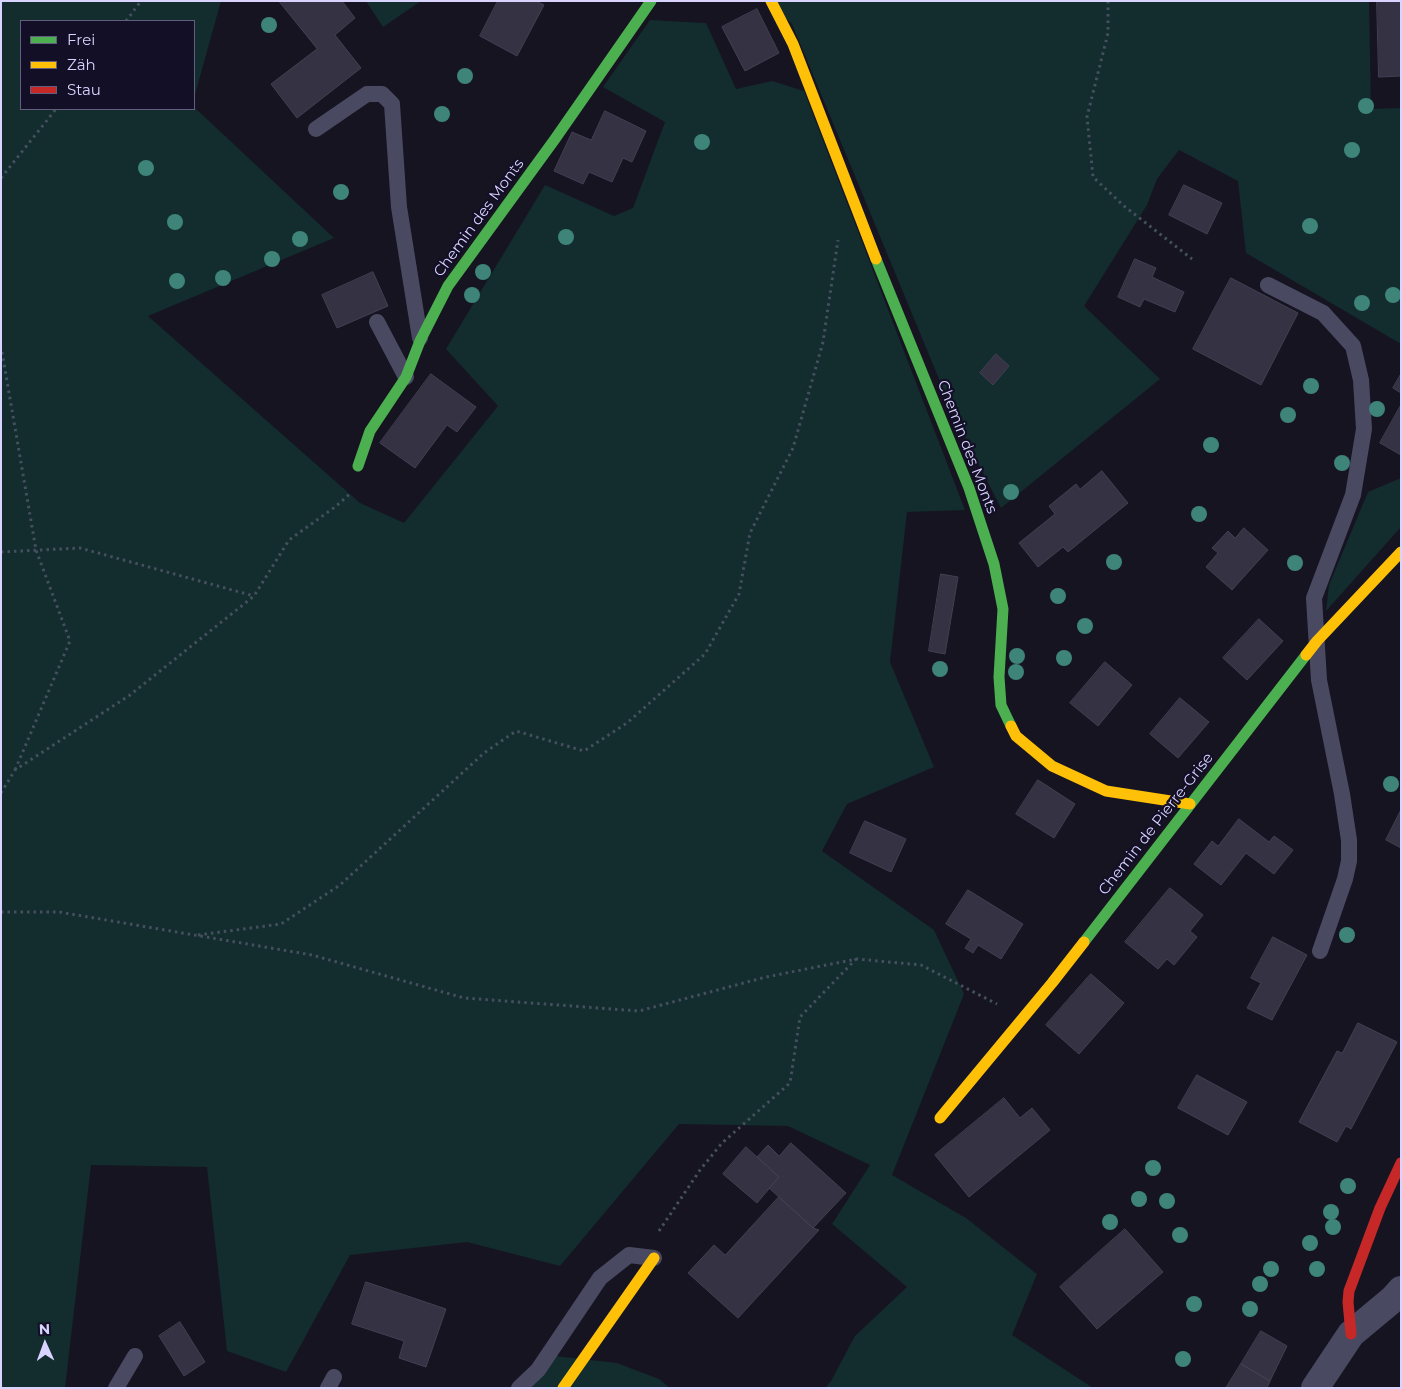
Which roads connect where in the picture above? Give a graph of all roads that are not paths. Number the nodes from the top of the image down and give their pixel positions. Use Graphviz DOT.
graph roads {
  1 [pos="651,1"];
  2 [pos="771,1"];
  3 [pos="316,129"];
  4 [pos="1268,285"];
  5 [pos="377,322"];
  6 [pos="420,341"];
  7 [pos="406,377"];
  8 [pos="358,466"];
  9 [pos="1401,552"];
  10 [pos="1317,641"];
  11 [pos="1190,804"];
  12 [pos="1320,951"];
  13 [pos="940,1118"];
  14 [pos="1401,1163"];
  15 [pos="654,1258"];
  16 [pos="1401,1290"];
  17 [pos="1351,1334"];
  18 [pos="135,1356"];
  19 [pos="1320,1386"];
  20 [pos="116,1388"];
  21 [pos="519,1388"];
  22 [pos="563,1388"];
  1 -- 6 [label="street, Chemin des Monts"];
  2 -- 11 [label="street, Chemin des Monts"];
  3 -- 6 [label="lane"];
  4 -- 10 [label="lane"];
  5 -- 7 [label="lane"];
  6 -- 7 [label="street, Chemin des Monts"];
  7 -- 8 [label="street, Chemin des Monts"];
  9 -- 10 [label="street, Chemin de Pierre-Grise"];
  10 -- 11 [label="street, Chemin de Pierre-Grise"];
  10 -- 12 [label="lane"];
  11 -- 13 [label="street, Chemin de Pierre-Grise"];
  14 -- 17 [label="street"];
  15 -- 21 [label="lane"];
  15 -- 22 [label="street"];
  16 -- 17 [label="street"];
  17 -- 19 [label="street"];
  18 -- 20 [label="lane"];
}
